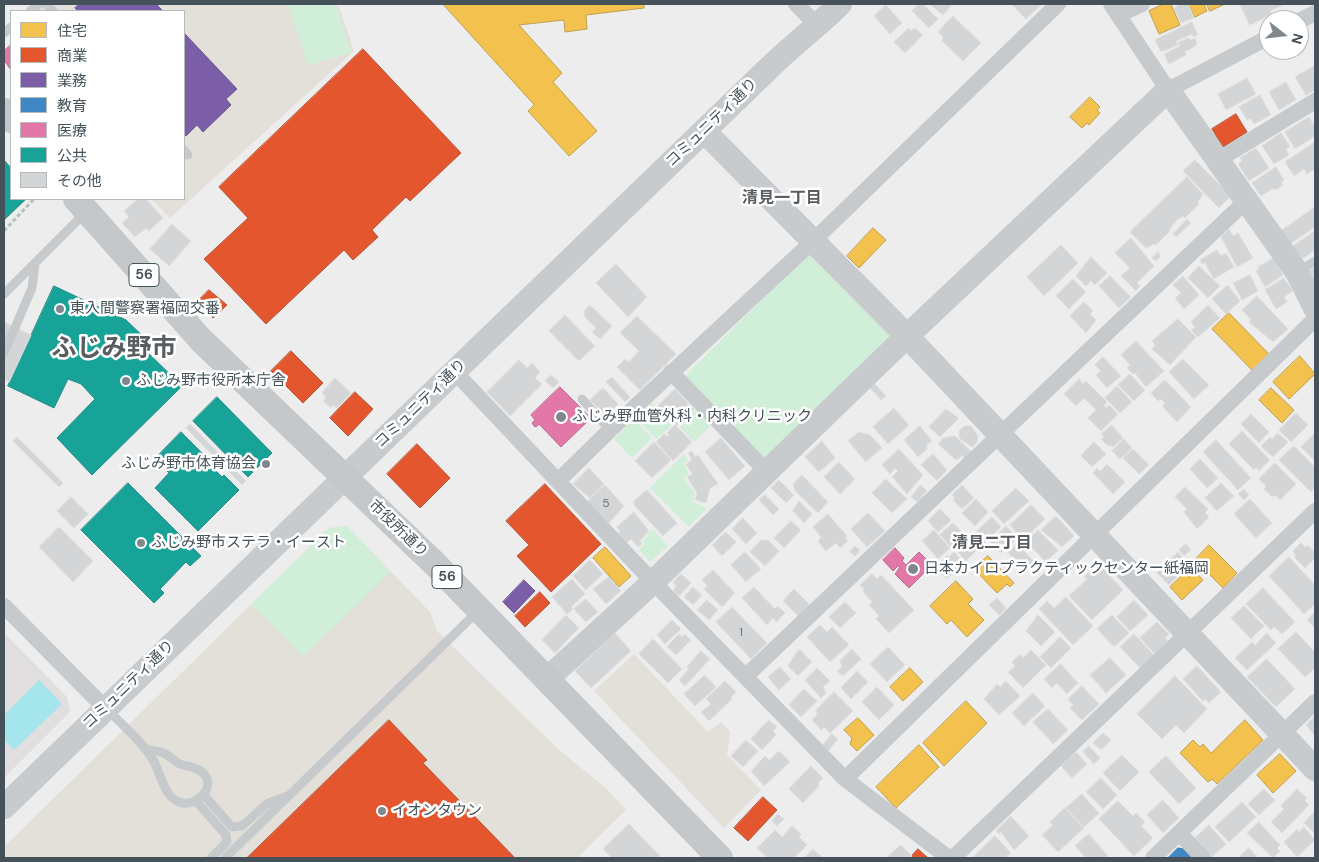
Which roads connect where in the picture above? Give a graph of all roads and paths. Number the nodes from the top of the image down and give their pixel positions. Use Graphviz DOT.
graph roads {
  1 [pos="796,4"];
  2 [pos="840,4"];
  3 [pos="1058,4"];
  4 [pos="1142,4"];
  5 [pos="1312,4"];
  6 [pos="1315,7"];
  7 [pos="1115,9"];
  8 [pos="818,26"];
  9 [pos="1259,42"];
  10 [pos="1168,90"];
  11 [pos="1315,101"];
  12 [pos="705,132"];
  13 [pos="1218,160"];
  14 [pos="33,200"];
  15 [pos="1246,201"];
  16 [pos="81,205"];
  17 [pos="4,231"];
  18 [pos="814,241"];
  19 [pos="36,264"];
  20 [pos="1306,266"];
  21 [pos="4,294"];
  22 [pos="1315,308"];
  23 [pos="1315,319"];
  24 [pos="907,336"];
  25 [pos="4,353"];
  26 [pos="454,371"];
  27 [pos="671,372"];
  28 [pos="582,399"];
  29 [pos="610,430"];
  30 [pos="1000,436"];
  31 [pos="766,472"];
  32 [pos="344,478"];
  33 [pos="559,480"];
  34 [pos="1315,511"];
  35 [pos="1095,536"];
  36 [pos="653,582"];
  37 [pos="4,606"];
  38 [pos="479,610"];
  39 [pos="1186,633"];
  40 [pos="746,676"];
  41 [pos="546,679"];
  42 [pos="1315,702"];
  43 [pos="106,708"];
  44 [pos="1281,735"];
  45 [pos="145,749"];
  46 [pos="1315,769"];
  47 [pos="844,779"];
  48 [pos="204,794"];
  49 [pos="289,796"];
  50 [pos="196,801"];
  51 [pos="4,807"];
  52 [pos="275,809"];
  53 [pos="1179,833"];
  54 [pos="226,840"];
  55 [pos="211,858"];
  56 [pos="225,858"];
  57 [pos="720,858"];
  58 [pos="949,858"];
  59 [pos="953,858"];
  60 [pos="1153,858"];
  61 [pos="1204,858"];
  1 -- 8 [label="street"];
  2 -- 8 [label="street, コミュニティ通り"];
  3 -- 18 [label="street"];
  4 -- 7 [label="street"];
  5 -- 6 [label="lane"];
  7 -- 10 [label="street"];
  8 -- 12 [label="street, コミュニティ通り"];
  9 -- 10 [label="street"];
  10 -- 13 [label="street"];
  10 -- 24 [label="street"];
  11 -- 13 [label="street"];
  12 -- 18 [label="street"];
  12 -- 26 [label="street, コミュニティ通り"];
  13 -- 15 [label="street"];
  14 -- 17 [label="path"];
  15 -- 20 [label="street"];
  15 -- 30 [label="street"];
  16 -- 19 [label="lane"];
  16 -- 32 [label="main road, 市役所通り / 56"];
  18 -- 24 [label="street"];
  18 -- 27 [label="street"];
  19 -- 21 [label="lane"];
  19 -- 25 [label="lane"];
  20 -- 22 [label="street"];
  23 -- 35 [label="street"];
  24 -- 30 [label="street"];
  24 -- 31 [label="street"];
  26 -- 32 [label="street, コミュニティ通り"];
  26 -- 33 [label="street"];
  27 -- 29 [label="street"];
  27 -- 31 [label="street"];
  28 -- 29 [label="lane"];
  29 -- 33 [label="street"];
  30 -- 35 [label="street"];
  30 -- 40 [label="street"];
  31 -- 36 [label="street"];
  32 -- 38 [label="main road, 市役所通り / 56"];
  32 -- 43 [label="street, コミュニティ通り"];
  33 -- 36 [label="street"];
  34 -- 39 [label="street"];
  35 -- 39 [label="street"];
  35 -- 47 [label="street"];
  36 -- 40 [label="street"];
  36 -- 41 [label="street"];
  37 -- 43 [label="street"];
  38 -- 41 [label="main road, 市役所通り / 56"];
  38 -- 49 [label="lane"];
  39 -- 44 [label="street"];
  39 -- 59 [label="street"];
  40 -- 47 [label="street"];
  41 -- 57 [label="main road, 市役所通り / 56"];
  42 -- 44 [label="street"];
  43 -- 45 [label="lane"];
  43 -- 51 [label="street, コミュニティ通り"];
  44 -- 46 [label="street"];
  44 -- 53 [label="street"];
  45 -- 48 [label="lane"];
  45 -- 50 [label="lane"];
  47 -- 58 [label="street"];
  48 -- 49 [label="lane"];
  48 -- 50 [label="lane"];
  49 -- 52 [label="lane"];
  50 -- 54 [label="lane"];
  52 -- 54 [label="lane"];
  52 -- 56 [label="lane"];
  53 -- 60 [label="street"];
  53 -- 61 [label="street"];
  54 -- 55 [label="lane"];
}
